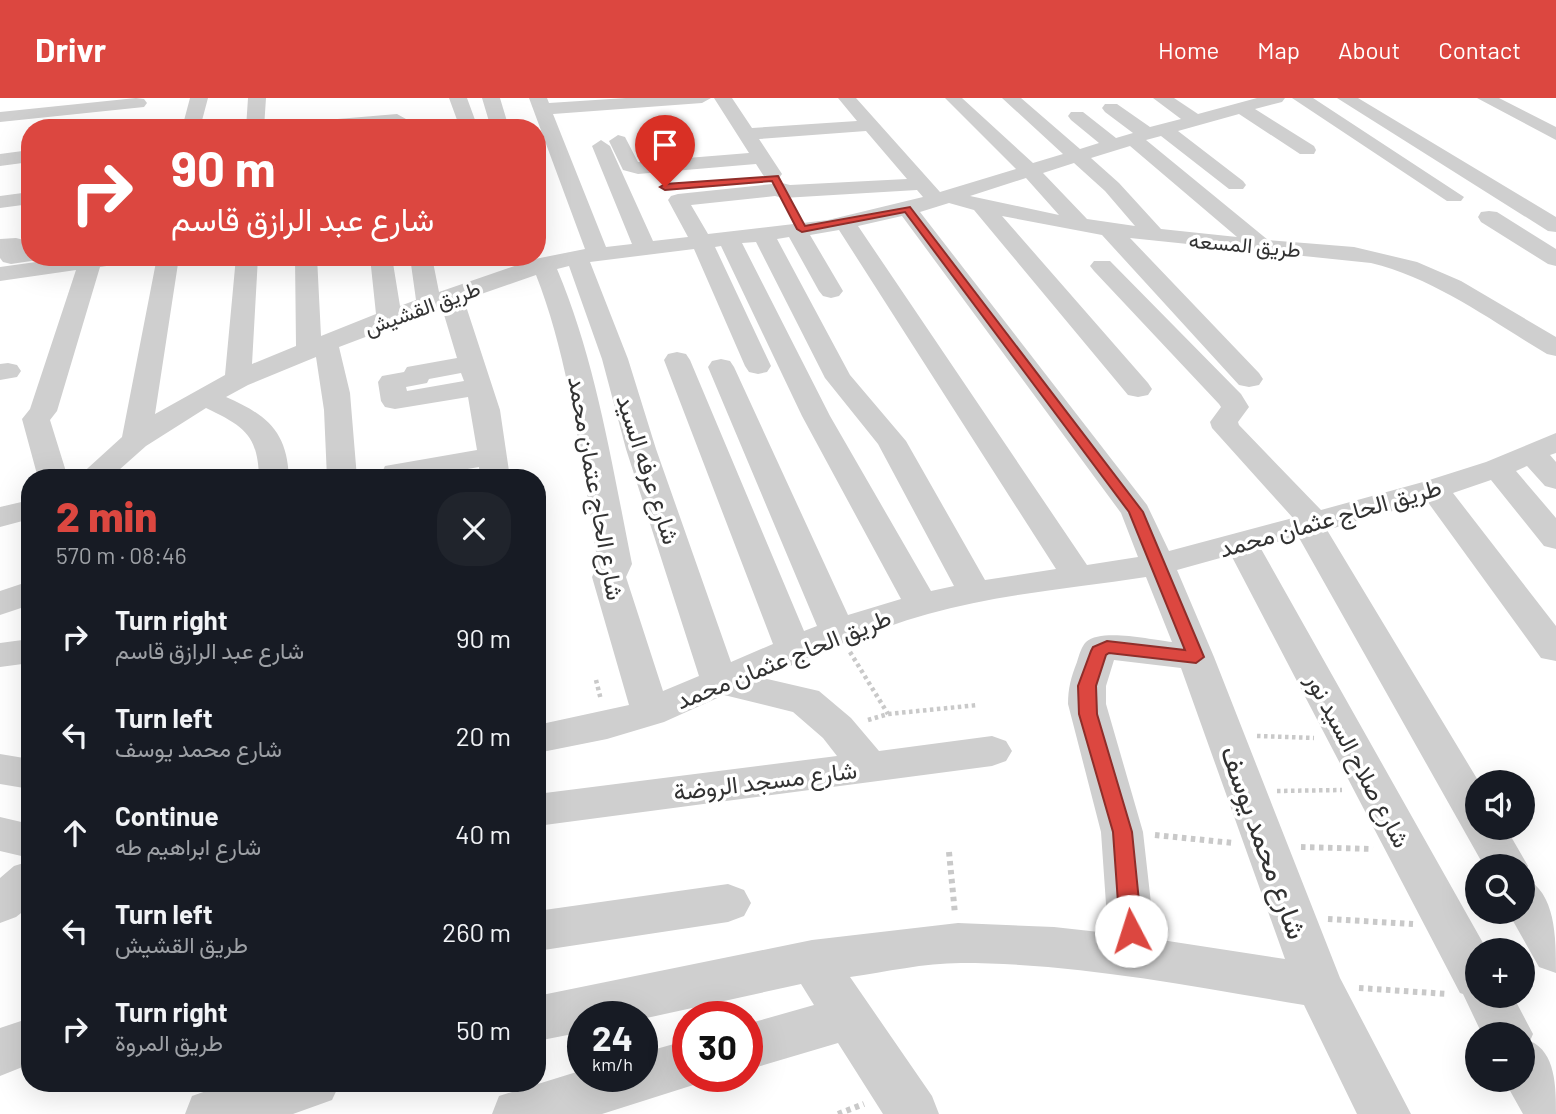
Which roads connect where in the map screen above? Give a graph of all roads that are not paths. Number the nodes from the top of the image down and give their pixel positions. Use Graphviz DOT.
graph roads {
  1 [pos="6,98"];
  2 [pos="199,98"];
  3 [pos="257,98"];
  4 [pos="393,98"];
  5 [pos="458,98"];
  6 [pos="491,98"];
  7 [pos="702,98"];
  8 [pos="1012,98"];
  9 [pos="1162,98"];
  10 [pos="1276,98"];
  11 [pos="1301,98"];
  12 [pos="1346,98"];
  13 [pos="1486,98"];
  14 [pos="1522,98"];
  15 [pos="953,99"];
  16 [pos="105,102"];
  17 [pos="585,102"];
  18 [pos="851,102"];
  19 [pos="540,103"];
  20 [pos="73,104"];
  21 [pos="735,105"];
  22 [pos="137,106"];
  23 [pos="1234,106"];
  24 [pos="828,108"];
  25 [pos="1111,108"];
  26 [pos="0,109"];
  27 [pos="1556,114"];
  28 [pos="1077,116"];
  29 [pos="0,117"];
  30 [pos="193,119"];
  31 [pos="256,119"];
  32 [pos="397,119"];
  33 [pos="465,119"];
  34 [pos="497,119"];
  35 [pos="1195,120"];
  36 [pos="546,123"];
  37 [pos="871,124"];
  38 [pos="747,134"];
  39 [pos="1148,134"];
  40 [pos="1556,134"];
  41 [pos="1414,139"];
  42 [pos="1369,142"];
  43 [pos="1113,145"];
  44 [pos="1270,146"];
  45 [pos="1307,150"];
  46 [pos="1079,156"];
  47 [pos="21,157"];
  48 [pos="0,160"];
  49 [pos="876,162"];
  50 [pos="796,168"];
  51 [pos="1031,172"];
  52 [pos="21,175"];
  53 [pos="0,178"];
  54 [pos="776,180"];
  55 [pos="925,183"];
  56 [pos="1236,185"];
  57 [pos="673,194"];
  58 [pos="1454,197"];
  59 [pos="21,199"];
  60 [pos="0,202"];
  61 [pos="982,206"];
  62 [pos="907,209"];
  63 [pos="1489,217"];
  64 [pos="845,223"];
  65 [pos="1081,226"];
  66 [pos="1556,226"];
  67 [pos="799,230"];
  68 [pos="1110,230"];
  69 [pos="763,234"];
  70 [pos="1154,235"];
  71 [pos="715,240"];
  72 [pos="0,246"];
  73 [pos="1262,246"];
  74 [pos="645,249"];
  75 [pos="21,256"];
  76 [pos="587,256"];
  77 [pos="1556,259"];
  78 [pos="546,261"];
  79 [pos="37,266"];
  80 [pos="166,266"];
  81 [pos="246,266"];
  82 [pos="307,266"];
  83 [pos="382,266"];
  84 [pos="431,266"];
  85 [pos="521,266"];
  86 [pos="529,266"];
  87 [pos="1102,266"];
  88 [pos="89,268"];
  89 [pos="0,274"];
  90 [pos="457,288"];
  91 [pos="831,291"];
  92 [pos="0,296"];
  93 [pos="389,318"];
  94 [pos="1556,319"];
  95 [pos="1524,330"];
  96 [pos="317,346"];
  97 [pos="1556,348"];
  98 [pos="677,360"];
  99 [pos="721,366"];
  100 [pos="758,366"];
  101 [pos="239,379"];
  102 [pos="1249,379"];
  103 [pos="1138,389"];
  104 [pos="204,397"];
  105 [pos="136,440"];
  106 [pos="1544,447"];
  107 [pos="494,467"];
  108 [pos="1497,468"];
  109 [pos="50,469"];
  110 [pos="102,469"];
  111 [pos="273,469"];
  112 [pos="342,469"];
  113 [pos="455,469"];
  114 [pos="1556,480"];
  115 [pos="1434,488"];
  116 [pos="21,511"];
  117 [pos="0,517"];
  118 [pos="1312,524"];
  119 [pos="1556,540"];
  120 [pos="1241,543"];
  121 [pos="1157,565"];
  122 [pos="1078,577"];
  123 [pos="975,592"];
  124 [pos="21,596"];
  125 [pos="0,604"];
  126 [pos="921,604"];
  127 [pos="837,631"];
  128 [pos="793,648"];
  129 [pos="1554,649"];
  130 [pos="1196,657"];
  131 [pos="719,681"];
  132 [pos="650,712"];
  133 [pos="546,737"];
  134 [pos="992,751"];
  135 [pos="869,767"];
  136 [pos="0,769"];
  137 [pos="21,772"];
  138 [pos="1465,795"];
  139 [pos="546,809"];
  140 [pos="0,834"];
  141 [pos="21,839"];
  142 [pos="21,886"];
  143 [pos="728,903"];
  144 [pos="0,904"];
  145 [pos="1535,917"];
  146 [pos="546,930"];
  147 [pos="1556,953"];
  148 [pos="1133,956"];
  149 [pos="1465,956"];
  150 [pos="812,961"];
  151 [pos="1319,986"];
  152 [pos="546,1017"];
  153 [pos="847,1018"];
  154 [pos="763,1042"];
  155 [pos="21,1044"];
  156 [pos="0,1052"];
  157 [pos="672,1069"];
  158 [pos="1535,1085"];
  159 [pos="282,1092"];
  160 [pos="211,1114"];
  161 [pos="518,1114"];
  162 [pos="913,1114"];
  163 [pos="1385,1114"];
  164 [pos="1551,1114"];
  1 -- 26 [label="street"];
  2 -- 30 [label="street"];
  3 -- 31 [label="street"];
  4 -- 32 [label="street"];
  5 -- 33 [label="street"];
  6 -- 34 [label="street"];
  7 -- 17 [label="street"];
  8 -- 46 [label="street"];
  9 -- 35 [label="street"];
  10 -- 23 [label="street"];
  11 -- 42 [label="street"];
  12 -- 41 [label="street"];
  13 -- 40 [label="street"];
  14 -- 27 [label="street"];
  15 -- 51 [label="street"];
  16 -- 20 [label="street"];
  16 -- 22 [label="street"];
  17 -- 19 [label="street"];
  18 -- 24 [label="street"];
  18 -- 37 [label="street"];
  20 -- 29 [label="street"];
  21 -- 38 [label="street"];
  23 -- 35 [label="street"];
  23 -- 44 [label="street"];
  23 -- 45 [label="street"];
  25 -- 39 [label="street"];
  28 -- 43 [label="street"];
  35 -- 39 [label="street"];
  36 -- 76 [label="street, شارع عرفه السيد"];
  37 -- 38 [label="street"];
  37 -- 55 [label="street"];
  38 -- 54 [label="street"];
  39 -- 43 [label="street"];
  39 -- 56 [label="street"];
  39 -- 73 [label="street"];
  41 -- 42 [label="street"];
  41 -- 66 [label="street"];
  42 -- 58 [label="street"];
  43 -- 46 [label="street"];
  46 -- 51 [label="street"];
  46 -- 70 [label="street"];
  47 -- 48 [label="street"];
  49 -- 55 [label="street"];
  50 -- 54 [label="street"];
  51 -- 55 [label="street"];
  51 -- 65 [label="street"];
  52 -- 53 [label="street"];
  54 -- 55 [label="street"];
  54 -- 57 [label="street"];
  54 -- 57 [label="street"];
  54 -- 67 [label="street"];
  54 -- 74 [label="street"];
  55 -- 61 [label="street, طريق المسعه"];
  55 -- 62 [label="street, طريق القشيش"];
  57 -- 71 [label="street"];
  59 -- 60 [label="street"];
  61 -- 65 [label="street, طريق المسعه"];
  61 -- 103 [label="street"];
  62 -- 64 [label="street, طريق القشيش"];
  62 -- 121 [label="street, شارع محمد يوسف"];
  63 -- 77 [label="street"];
  64 -- 67 [label="street, طريق القشيش"];
  64 -- 122 [label="street"];
  65 -- 68 [label="street, طريق المسعه"];
  67 -- 69 [label="street, طريق القشيش"];
  67 -- 91 [label="street"];
  68 -- 70 [label="street, طريق المسعه"];
  68 -- 102 [label="street"];
  69 -- 71 [label="street, طريق القشيش"];
  69 -- 123 [label="street"];
  70 -- 73 [label="street, طريق المسعه"];
  71 -- 74 [label="street, طريق القشيش"];
  71 -- 100 [label="street"];
  71 -- 126 [label="street"];
  72 -- 75 [label="street"];
  73 -- 95 [label="street, طريق المسعه"];
  74 -- 76 [label="street, طريق القشيش"];
  76 -- 78 [label="street, طريق القشيش"];
  76 -- 131 [label="street, شارع عرفه السيد"];
  79 -- 89 [label="street"];
  80 -- 105 [label="street"];
  81 -- 101 [label="street"];
  82 -- 96 [label="street"];
  83 -- 93 [label="street"];
  84 -- 90 [label="street"];
  85 -- 90 [label="street, طريق القشيش"];
  86 -- 132 [label="street, شارع الحاج عتمان محمد"];
  87 -- 118 [label="street"];
  88 -- 92 [label="street"];
  88 -- 109 [label="street"];
  90 -- 93 [label="street, طريق القشيش"];
  90 -- 107 [label="street"];
  93 -- 96 [label="street, طريق القشيش"];
  94 -- 95 [label="street"];
  95 -- 97 [label="street, طريق المسعه"];
  96 -- 101 [label="street, طريق القشيش"];
  96 -- 112 [label="street"];
  98 -- 128 [label="street"];
  99 -- 127 [label="street"];
  101 -- 104 [label="street, طريق القشيش"];
  104 -- 105 [label="street, طريق القشيش"];
  104 -- 111 [label="street"];
  105 -- 110 [label="street, طريق القشيش"];
  106 -- 108 [label="street, طريق الحاج عثمان محمد"];
  106 -- 114 [label="street"];
  107 -- 113 [label="street"];
  108 -- 115 [label="street, طريق الحاج عثمان محمد"];
  108 -- 119 [label="street"];
  115 -- 118 [label="street, طريق الحاج عثمان محمد"];
  115 -- 129 [label="street"];
  116 -- 117 [label="street"];
  118 -- 120 [label="street, طريق الحاج عثمان محمد"];
  118 -- 138 [label="street"];
  120 -- 121 [label="street, طريق الحاج عثمان محمد"];
  120 -- 149 [label="street, شارع صلاح السيد نور"];
  121 -- 122 [label="street, طريق الحاج عثمان محمد"];
  121 -- 130 [label="street, شارع محمد يوسف"];
  122 -- 123 [label="street, طريق الحاج عثمان محمد"];
  123 -- 126 [label="street, طريق الحاج عثمان محمد"];
  124 -- 125 [label="street"];
  126 -- 127 [label="street, طريق الحاج عثمان محمد"];
  127 -- 128 [label="street, طريق الحاج عثمان محمد"];
  128 -- 131 [label="street, طريق الحاج عثمان محمد"];
  130 -- 148 [label="street"];
  130 -- 151 [label="street, شارع محمد يوسف"];
  131 -- 132 [label="street, طريق الحاج عثمان محمد"];
  131 -- 135 [label="street"];
  132 -- 133 [label="street, طريق الحاج عثمان محمد"];
  134 -- 135 [label="street, شارع مسجد الروضة"];
  135 -- 139 [label="street, شارع مسجد الروضة"];
  136 -- 137 [label="street"];
  140 -- 141 [label="street"];
  142 -- 144 [label="street"];
  143 -- 146 [label="street"];
  145 -- 147 [label="street"];
  148 -- 150 [label="street"];
  148 -- 151 [label="street"];
  150 -- 152 [label="street"];
  150 -- 153 [label="street"];
  151 -- 163 [label="street, شارع محمد يوسف"];
  153 -- 154 [label="street"];
  153 -- 162 [label="street"];
  155 -- 156 [label="street"];
  157 -- 161 [label="street"];
  158 -- 164 [label="street"];
  159 -- 160 [label="street"];
}
